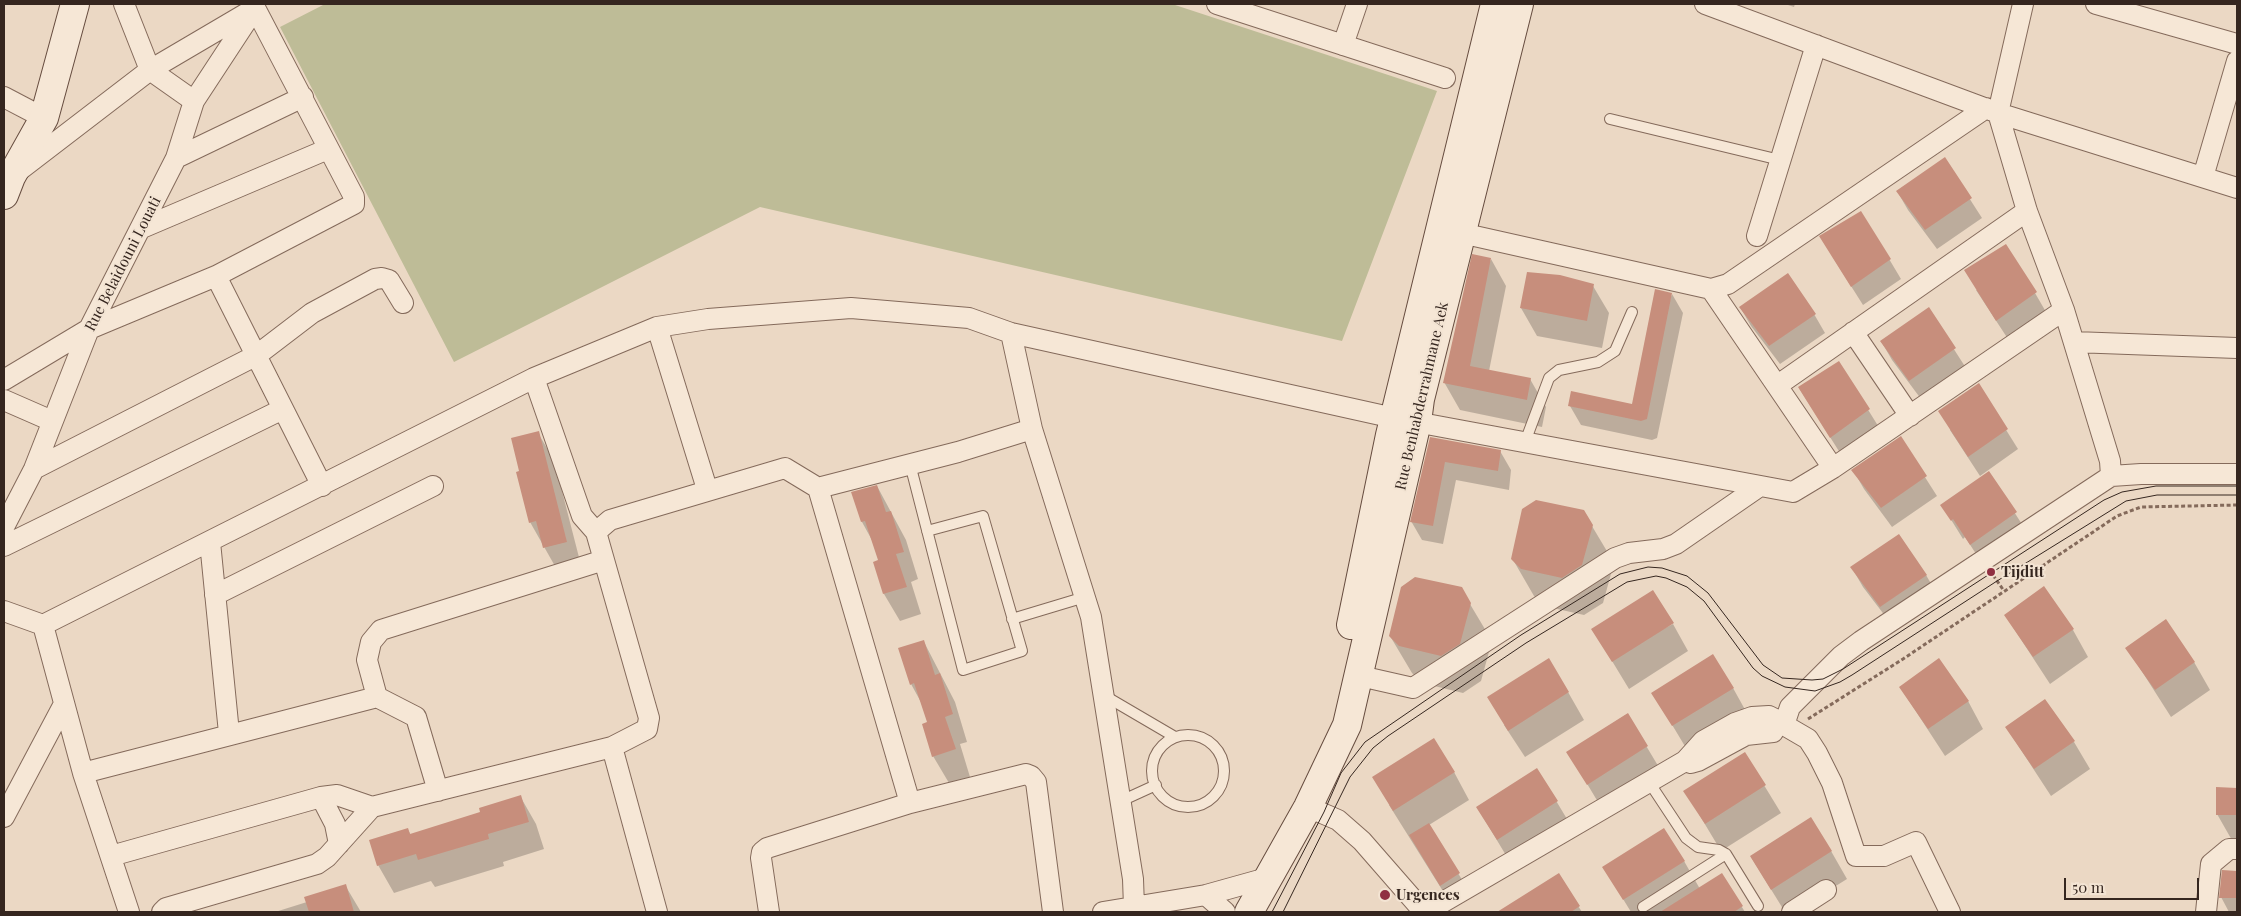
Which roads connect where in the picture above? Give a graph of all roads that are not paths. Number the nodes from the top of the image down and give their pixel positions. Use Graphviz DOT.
graph roads {
  1 [pos="75,4"];
  2 [pos="124,4"];
  3 [pos="1357,4"];
  4 [pos="1495,4"];
  5 [pos="1519,4"];
  6 [pos="1705,4"];
  7 [pos="2023,4"];
  8 [pos="2096,4"];
  9 [pos="258,5"];
  10 [pos="1222,5"];
  11 [pos="2237,44"];
  12 [pos="1343,45"];
  13 [pos="1816,45"];
  14 [pos="2237,61"];
  15 [pos="150,70"];
  16 [pos="1445,78"];
  17 [pos="4,97"];
  18 [pos="303,97"];
  19 [pos="194,101"];
  20 [pos="1992,110"];
  21 [pos="44,118"];
  22 [pos="1610,119"];
  23 [pos="328,149"];
  24 [pos="176,158"];
  25 [pos="1780,160"];
  26 [pos="2203,177"];
  27 [pos="8,186"];
  28 [pos="2237,188"];
  29 [pos="2027,211"];
  30 [pos="142,228"];
  31 [pos="1461,233"];
  32 [pos="1757,236"];
  33 [pos="216,276"];
  34 [pos="1711,289"];
  35 [pos="402,302"];
  36 [pos="2064,310"];
  37 [pos="1632,312"];
  38 [pos="657,327"];
  39 [pos="89,329"];
  40 [pos="1853,332"];
  41 [pos="1011,333"];
  42 [pos="2074,342"];
  43 [pos="2237,348"];
  44 [pos="257,355"];
  45 [pos="534,378"];
  46 [pos="4,380"];
  47 [pos="1778,385"];
  48 [pos="4,400"];
  49 [pos="283,409"];
  50 [pos="1910,416"];
  51 [pos="1406,420"];
  52 [pos="52,421"];
  53 [pos="1032,429"];
  54 [pos="1526,442"];
  55 [pos="910,464"];
  56 [pos="1833,468"];
  57 [pos="34,469"];
  58 [pos="2237,474"];
  59 [pos="2111,476"];
  60 [pos="322,486"];
  61 [pos="433,486"];
  62 [pos="1760,486"];
  63 [pos="818,488"];
  64 [pos="707,489"];
  65 [pos="4,527"];
  66 [pos="927,531"];
  67 [pos="596,532"];
  68 [pos="210,542"];
  69 [pos="4,546"];
  70 [pos="604,560"];
  71 [pos="215,595"];
  72 [pos="1085,597"];
  73 [pos="4,611"];
  74 [pos="1012,619"];
  75 [pos="43,625"];
  76 [pos="1360,676"];
  77 [pos="1104,695"];
  78 [pos="377,697"];
  79 [pos="64,704"];
  80 [pos="1785,726"];
  81 [pos="229,733"];
  82 [pos="1175,737"];
  83 [pos="612,747"];
  84 [pos="82,773"];
  85 [pos="1649,782"];
  86 [pos="1156,785"];
  87 [pos="438,791"];
  88 [pos="1313,796"];
  89 [pos="321,797"];
  90 [pos="1121,801"];
  91 [pos="910,803"];
  92 [pos="372,807"];
  93 [pos="4,817"];
  94 [pos="339,844"];
  95 [pos="2237,849"];
  96 [pos="1726,854"];
  97 [pos="111,856"];
  98 [pos="1267,878"];
  99 [pos="1826,890"];
  100 [pos="1206,895"];
  101 [pos="1758,906"];
  102 [pos="1134,907"];
  103 [pos="1643,907"];
  104 [pos="129,912"];
  105 [pos="162,912"];
  106 [pos="657,912"];
  107 [pos="769,912"];
  108 [pos="1053,912"];
  109 [pos="1103,912"];
  110 [pos="1225,912"];
  111 [pos="1250,912"];
  112 [pos="1425,912"];
  113 [pos="1792,912"];
  114 [pos="1950,912"];
  115 [pos="2206,912"];
  1 -- 21 [label="main road"];
  2 -- 15 [label="street"];
  3 -- 12 [label="street"];
  4 -- 51 [label="main road, Rue Benhabderrahmane Aek"];
  5 -- 31 [label="main road, Rue Benhabderrahmane Aek"];
  6 -- 13 [label="street"];
  7 -- 20 [label="street"];
  8 -- 11 [label="street"];
  9 -- 15 [label="street"];
  9 -- 18 [label="street"];
  9 -- 19 [label="street, Rue Belaidouni Louati"];
  10 -- 12 [label="street"];
  12 -- 16 [label="street"];
  13 -- 20 [label="street"];
  13 -- 25 [label="street"];
  14 -- 26 [label="street"];
  15 -- 19 [label="street"];
  15 -- 27 [label="street"];
  17 -- 21 [label="street"];
  18 -- 23 [label="street"];
  18 -- 24 [label="street"];
  19 -- 24 [label="street, Rue Belaidouni Louati"];
  20 -- 26 [label="street"];
  20 -- 29 [label="street"];
  20 -- 34 [label="street"];
  21 -- 27 [label="main road"];
  22 -- 25 [label="lane"];
  23 -- 30 [label="street"];
  23 -- 33 [label="street"];
  24 -- 30 [label="street, Rue Belaidouni Louati"];
  25 -- 32 [label="street"];
  26 -- 28 [label="street"];
  29 -- 36 [label="street"];
  29 -- 40 [label="street"];
  30 -- 39 [label="street, Rue Belaidouni Louati"];
  31 -- 34 [label="street"];
  31 -- 51 [label="main road, Rue Benhabderrahmane Aek"];
  33 -- 39 [label="street"];
  33 -- 44 [label="street"];
  34 -- 47 [label="street"];
  35 -- 44 [label="street"];
  36 -- 42 [label="street"];
  36 -- 50 [label="street"];
  37 -- 54 [label="lane"];
  38 -- 41 [label="street"];
  38 -- 45 [label="street"];
  38 -- 64 [label="street"];
  39 -- 46 [label="street"];
  39 -- 52 [label="street, Rue Belaidouni Louati"];
  40 -- 47 [label="street"];
  40 -- 50 [label="street"];
  41 -- 51 [label="street"];
  41 -- 53 [label="street"];
  42 -- 43 [label="street"];
  42 -- 59 [label="street"];
  44 -- 49 [label="street"];
  44 -- 57 [label="street"];
  45 -- 60 [label="street"];
  45 -- 67 [label="street"];
  47 -- 56 [label="street"];
  48 -- 52 [label="street"];
  49 -- 60 [label="street"];
  49 -- 69 [label="street"];
  50 -- 56 [label="street"];
  51 -- 54 [label="street"];
  51 -- 76 [label="main road, Rue Benhabderrahmane Aek"];
  51 -- 88 [label="main road, Rue Benhabderrahmane Aek"];
  52 -- 57 [label="street, Rue Belaidouni Louati"];
  53 -- 55 [label="street"];
  53 -- 72 [label="street"];
  54 -- 62 [label="street"];
  55 -- 63 [label="street"];
  55 -- 66 [label="lane"];
  56 -- 62 [label="street"];
  57 -- 65 [label="street, Rue Belaidouni Louati"];
  58 -- 59 [label="street"];
  59 -- 80 [label="street"];
  60 -- 68 [label="street"];
  61 -- 71 [label="street"];
  62 -- 76 [label="street"];
  63 -- 64 [label="street"];
  63 -- 91 [label="street"];
  64 -- 67 [label="street"];
  66 -- 74 [label="lane"];
  66 -- 74 [label="lane"];
  67 -- 70 [label="street"];
  68 -- 71 [label="street"];
  68 -- 75 [label="street"];
  70 -- 78 [label="street"];
  70 -- 83 [label="street"];
  71 -- 81 [label="street"];
  72 -- 74 [label="lane"];
  72 -- 77 [label="street"];
  73 -- 75 [label="street"];
  75 -- 79 [label="street"];
  76 -- 88 [label="main road, Rue Benhabderrahmane Aek"];
  77 -- 82 [label="lane"];
  77 -- 90 [label="street"];
  78 -- 81 [label="street"];
  78 -- 87 [label="street"];
  79 -- 84 [label="street"];
  79 -- 93 [label="street"];
  80 -- 85 [label="street"];
  80 -- 114 [label="street"];
  81 -- 84 [label="street"];
  82 -- 86 [label="lane"];
  82 -- 86 [label="lane"];
  83 -- 87 [label="street"];
  83 -- 106 [label="street"];
  84 -- 97 [label="street"];
  85 -- 96 [label="lane"];
  85 -- 112 [label="street"];
  86 -- 90 [label="lane"];
  87 -- 92 [label="street"];
  88 -- 98 [label="main road, Rue Benhabderrahmane Aek"];
  88 -- 112 [label="street"];
  89 -- 92 [label="street"];
  89 -- 94 [label="street"];
  89 -- 97 [label="street"];
  90 -- 102 [label="street"];
  91 -- 107 [label="street"];
  91 -- 108 [label="street"];
  92 -- 94 [label="street"];
  94 -- 105 [label="street"];
  95 -- 115 [label="street"];
  96 -- 101 [label="lane"];
  96 -- 103 [label="lane"];
  97 -- 104 [label="street"];
  98 -- 100 [label="street"];
  98 -- 111 [label="main road, Rue Benhabderrahmane Aek"];
  99 -- 113 [label="street"];
  100 -- 102 [label="street"];
  100 -- 110 [label="street"];
  102 -- 109 [label="street"];
}
